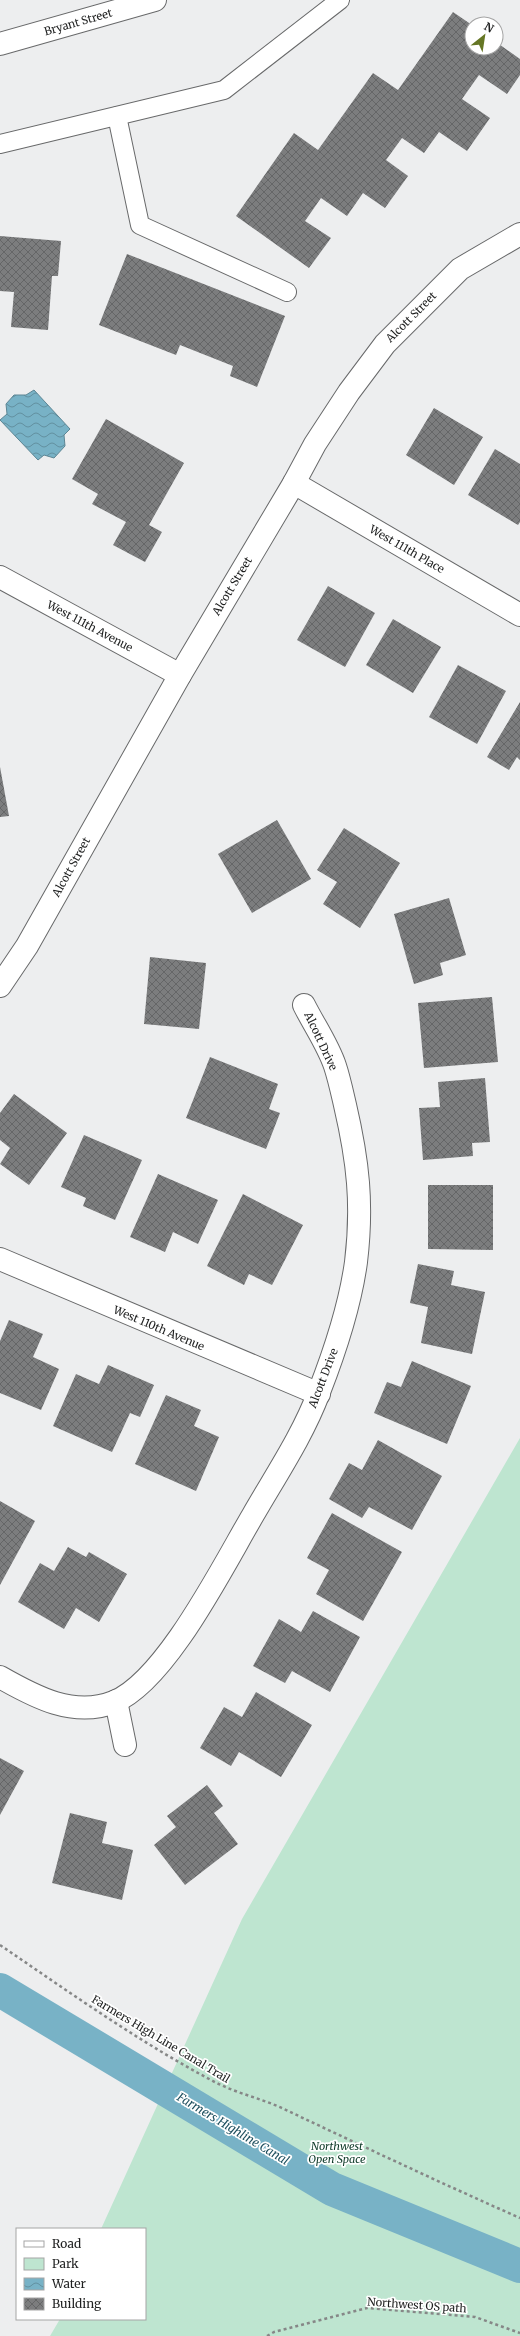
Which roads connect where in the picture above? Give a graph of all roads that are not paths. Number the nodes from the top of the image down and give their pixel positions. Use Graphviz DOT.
graph roads {
  1 [pos="155,0"];
  2 [pos="340,0"];
  3 [pos="0,44"];
  4 [pos="117,116"];
  5 [pos="0,144"];
  6 [pos="520,234"];
  7 [pos="287,292"];
  8 [pos="294,484"];
  9 [pos="0,577"];
  10 [pos="520,615"];
  11 [pos="180,675"];
  12 [pos="0,986"];
  13 [pos="304,1006"];
  14 [pos="0,1260"];
  15 [pos="319,1394"];
  16 [pos="0,1677"];
  17 [pos="116,1701"];
  18 [pos="125,1745"];
  1 -- 3 [label="street, Bryant Street"];
  2 -- 4 [label="lane"];
  4 -- 5 [label="lane"];
  4 -- 7 [label="lane"];
  6 -- 8 [label="street, Alcott Street"];
  8 -- 10 [label="street, West 111th Place"];
  8 -- 11 [label="street, Alcott Street"];
  9 -- 11 [label="street, West 111th Avenue"];
  11 -- 12 [label="street, Alcott Street"];
  13 -- 15 [label="street, Alcott Drive"];
  14 -- 15 [label="street, West 110th Avenue"];
  15 -- 17 [label="street, Alcott Drive"];
  16 -- 17 [label="street, Alcott Drive"];
  17 -- 18 [label="street"];
}
